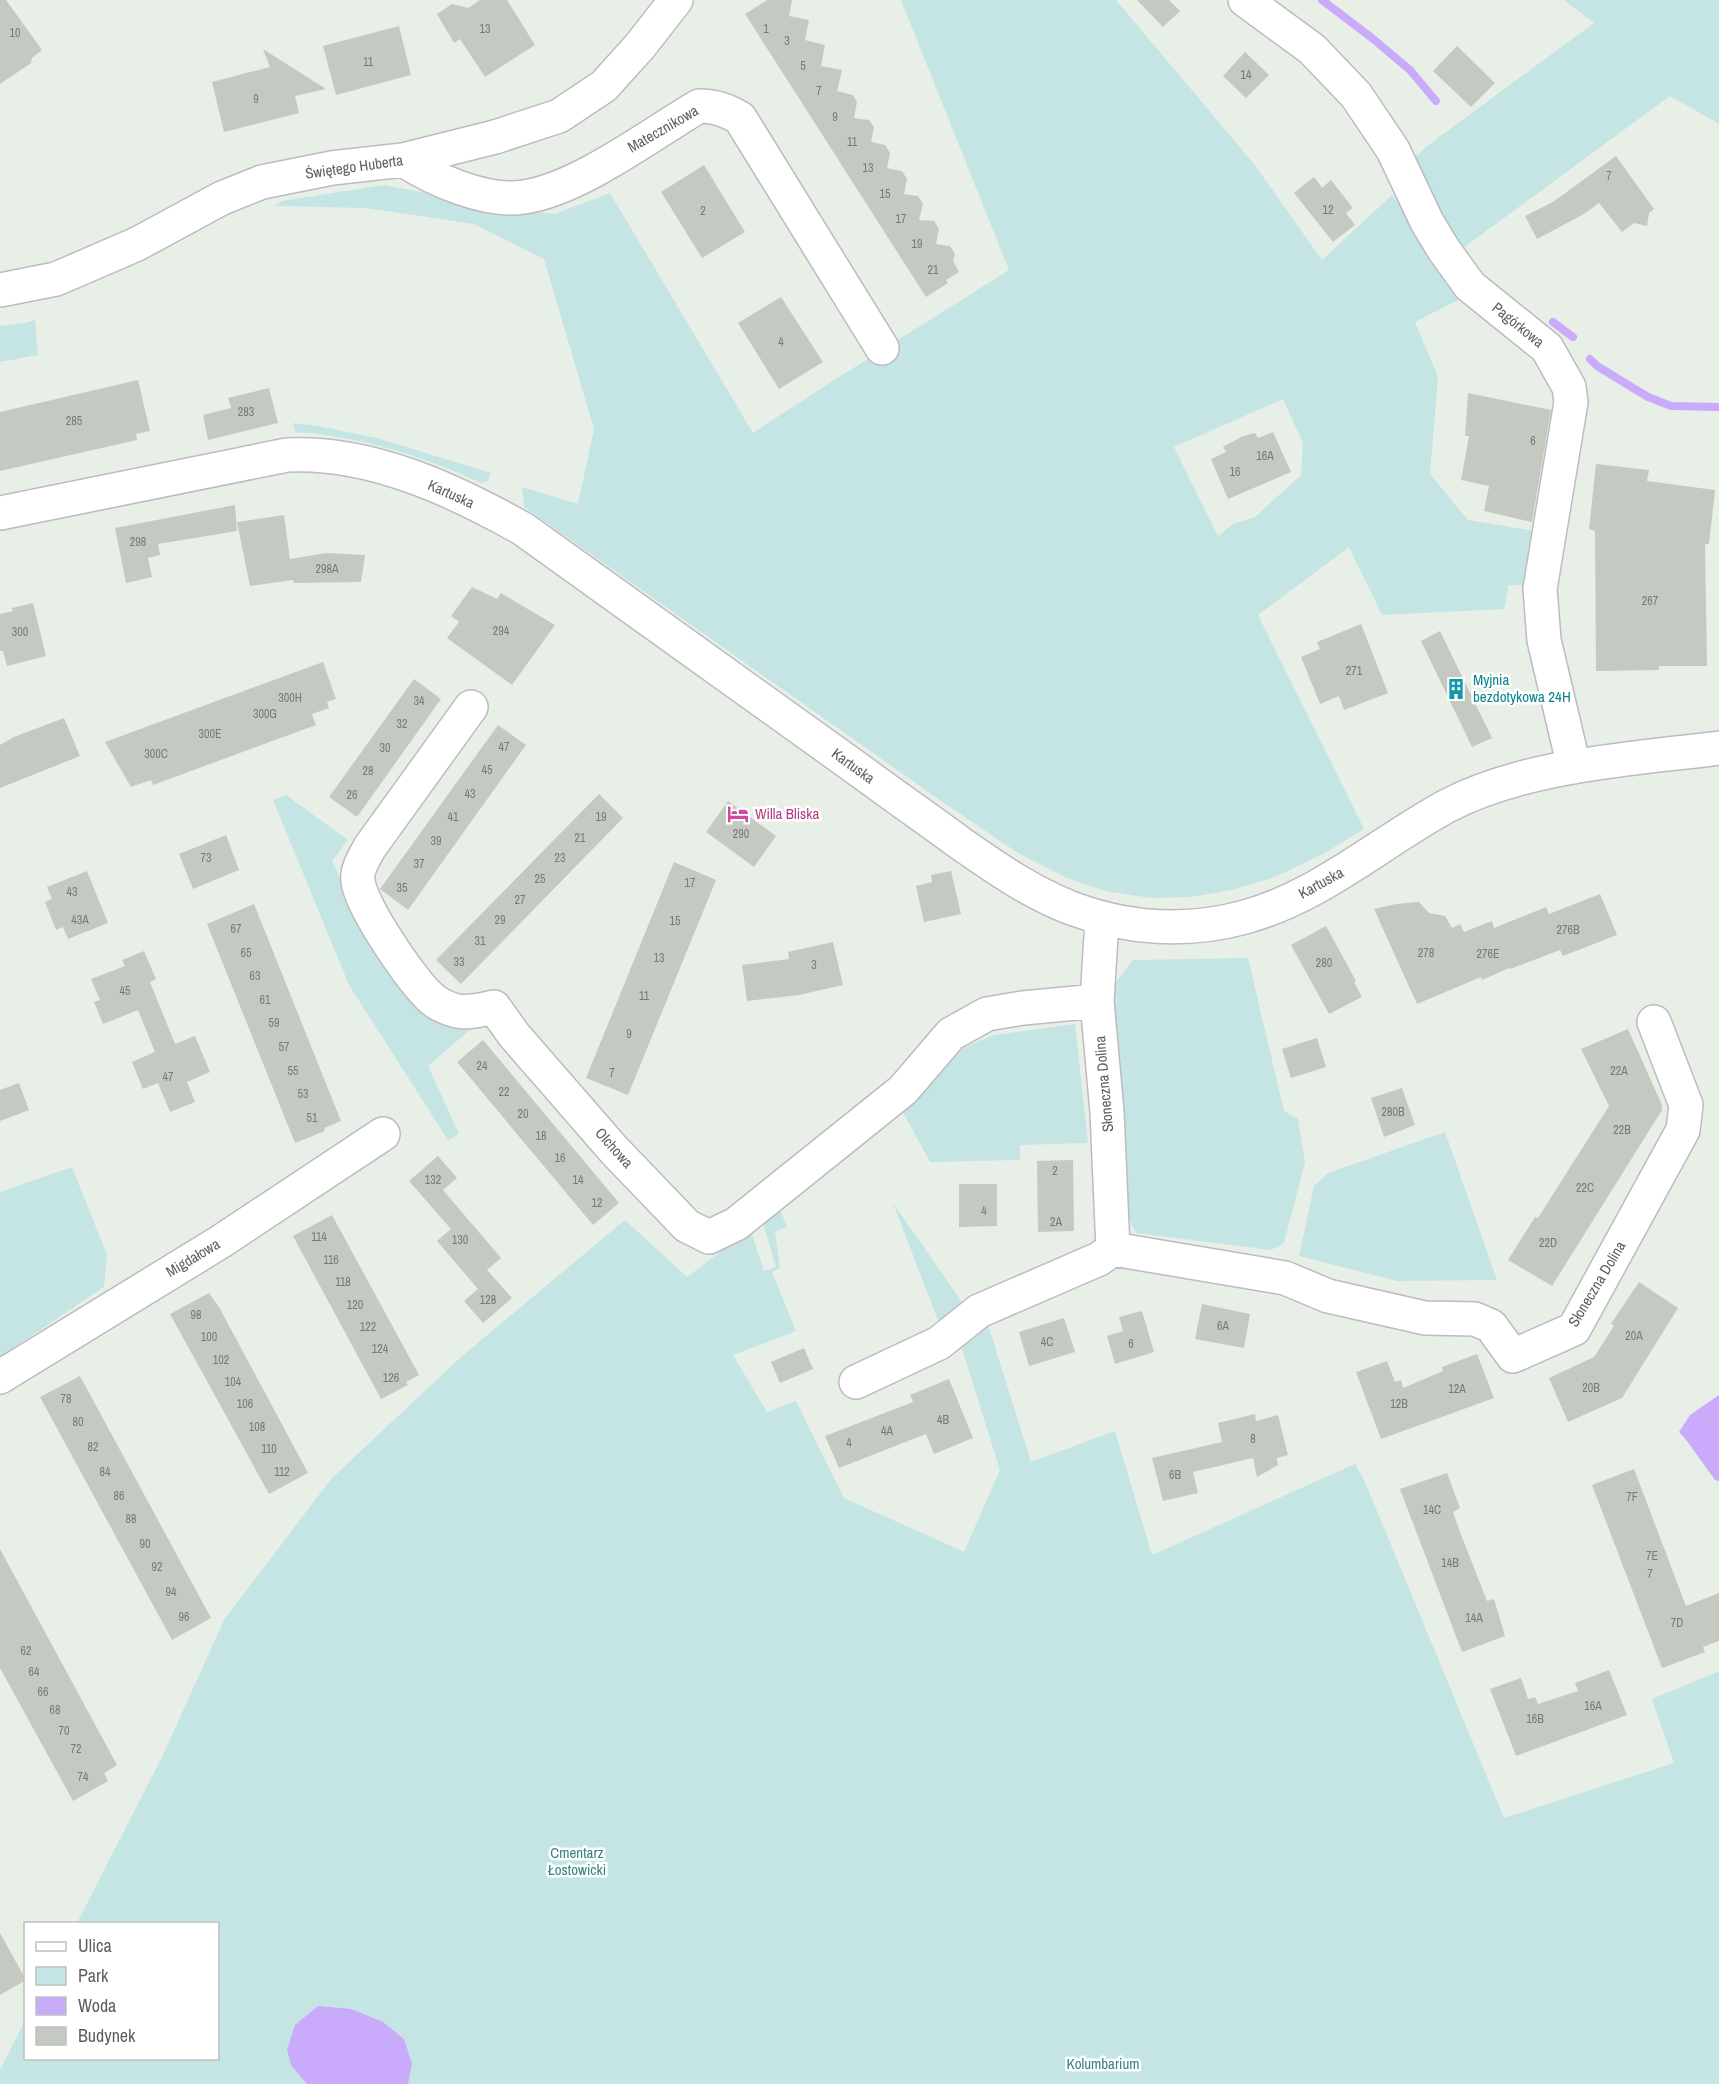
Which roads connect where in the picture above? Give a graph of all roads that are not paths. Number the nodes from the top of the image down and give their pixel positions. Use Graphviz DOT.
graph roads {
  1 [pos="676,0"];
  2 [pos="1245,0"];
  3 [pos="403,160"];
  4 [pos="0,290"];
  5 [pos="882,348"];
  6 [pos="0,513"];
  7 [pos="471,707"];
  8 [pos="1719,748"];
  9 [pos="1574,767"];
  10 [pos="1102,919"];
  11 [pos="1097,1001"];
  12 [pos="1654,1022"];
  13 [pos="383,1134"];
  14 [pos="1113,1249"];
  15 [pos="0,1377"];
  16 [pos="856,1382"];
  1 -- 3 [label="street, Świętego Huberta"];
  2 -- 9 [label="street, Pagórkowa"];
  3 -- 4 [label="street, Świętego Huberta"];
  3 -- 5 [label="street, Matecznikowa"];
  6 -- 10 [label="street, Kartuska"];
  7 -- 11 [label="street, Olchowa"];
  8 -- 9 [label="street, Kartuska"];
  9 -- 10 [label="street, Kartuska"];
  10 -- 11 [label="street, Słoneczna Dolina"];
  11 -- 14 [label="street, Słoneczna Dolina"];
  12 -- 14 [label="street, Słoneczna Dolina"];
  13 -- 15 [label="street, Migdałowa"];
  14 -- 16 [label="street"];
}
